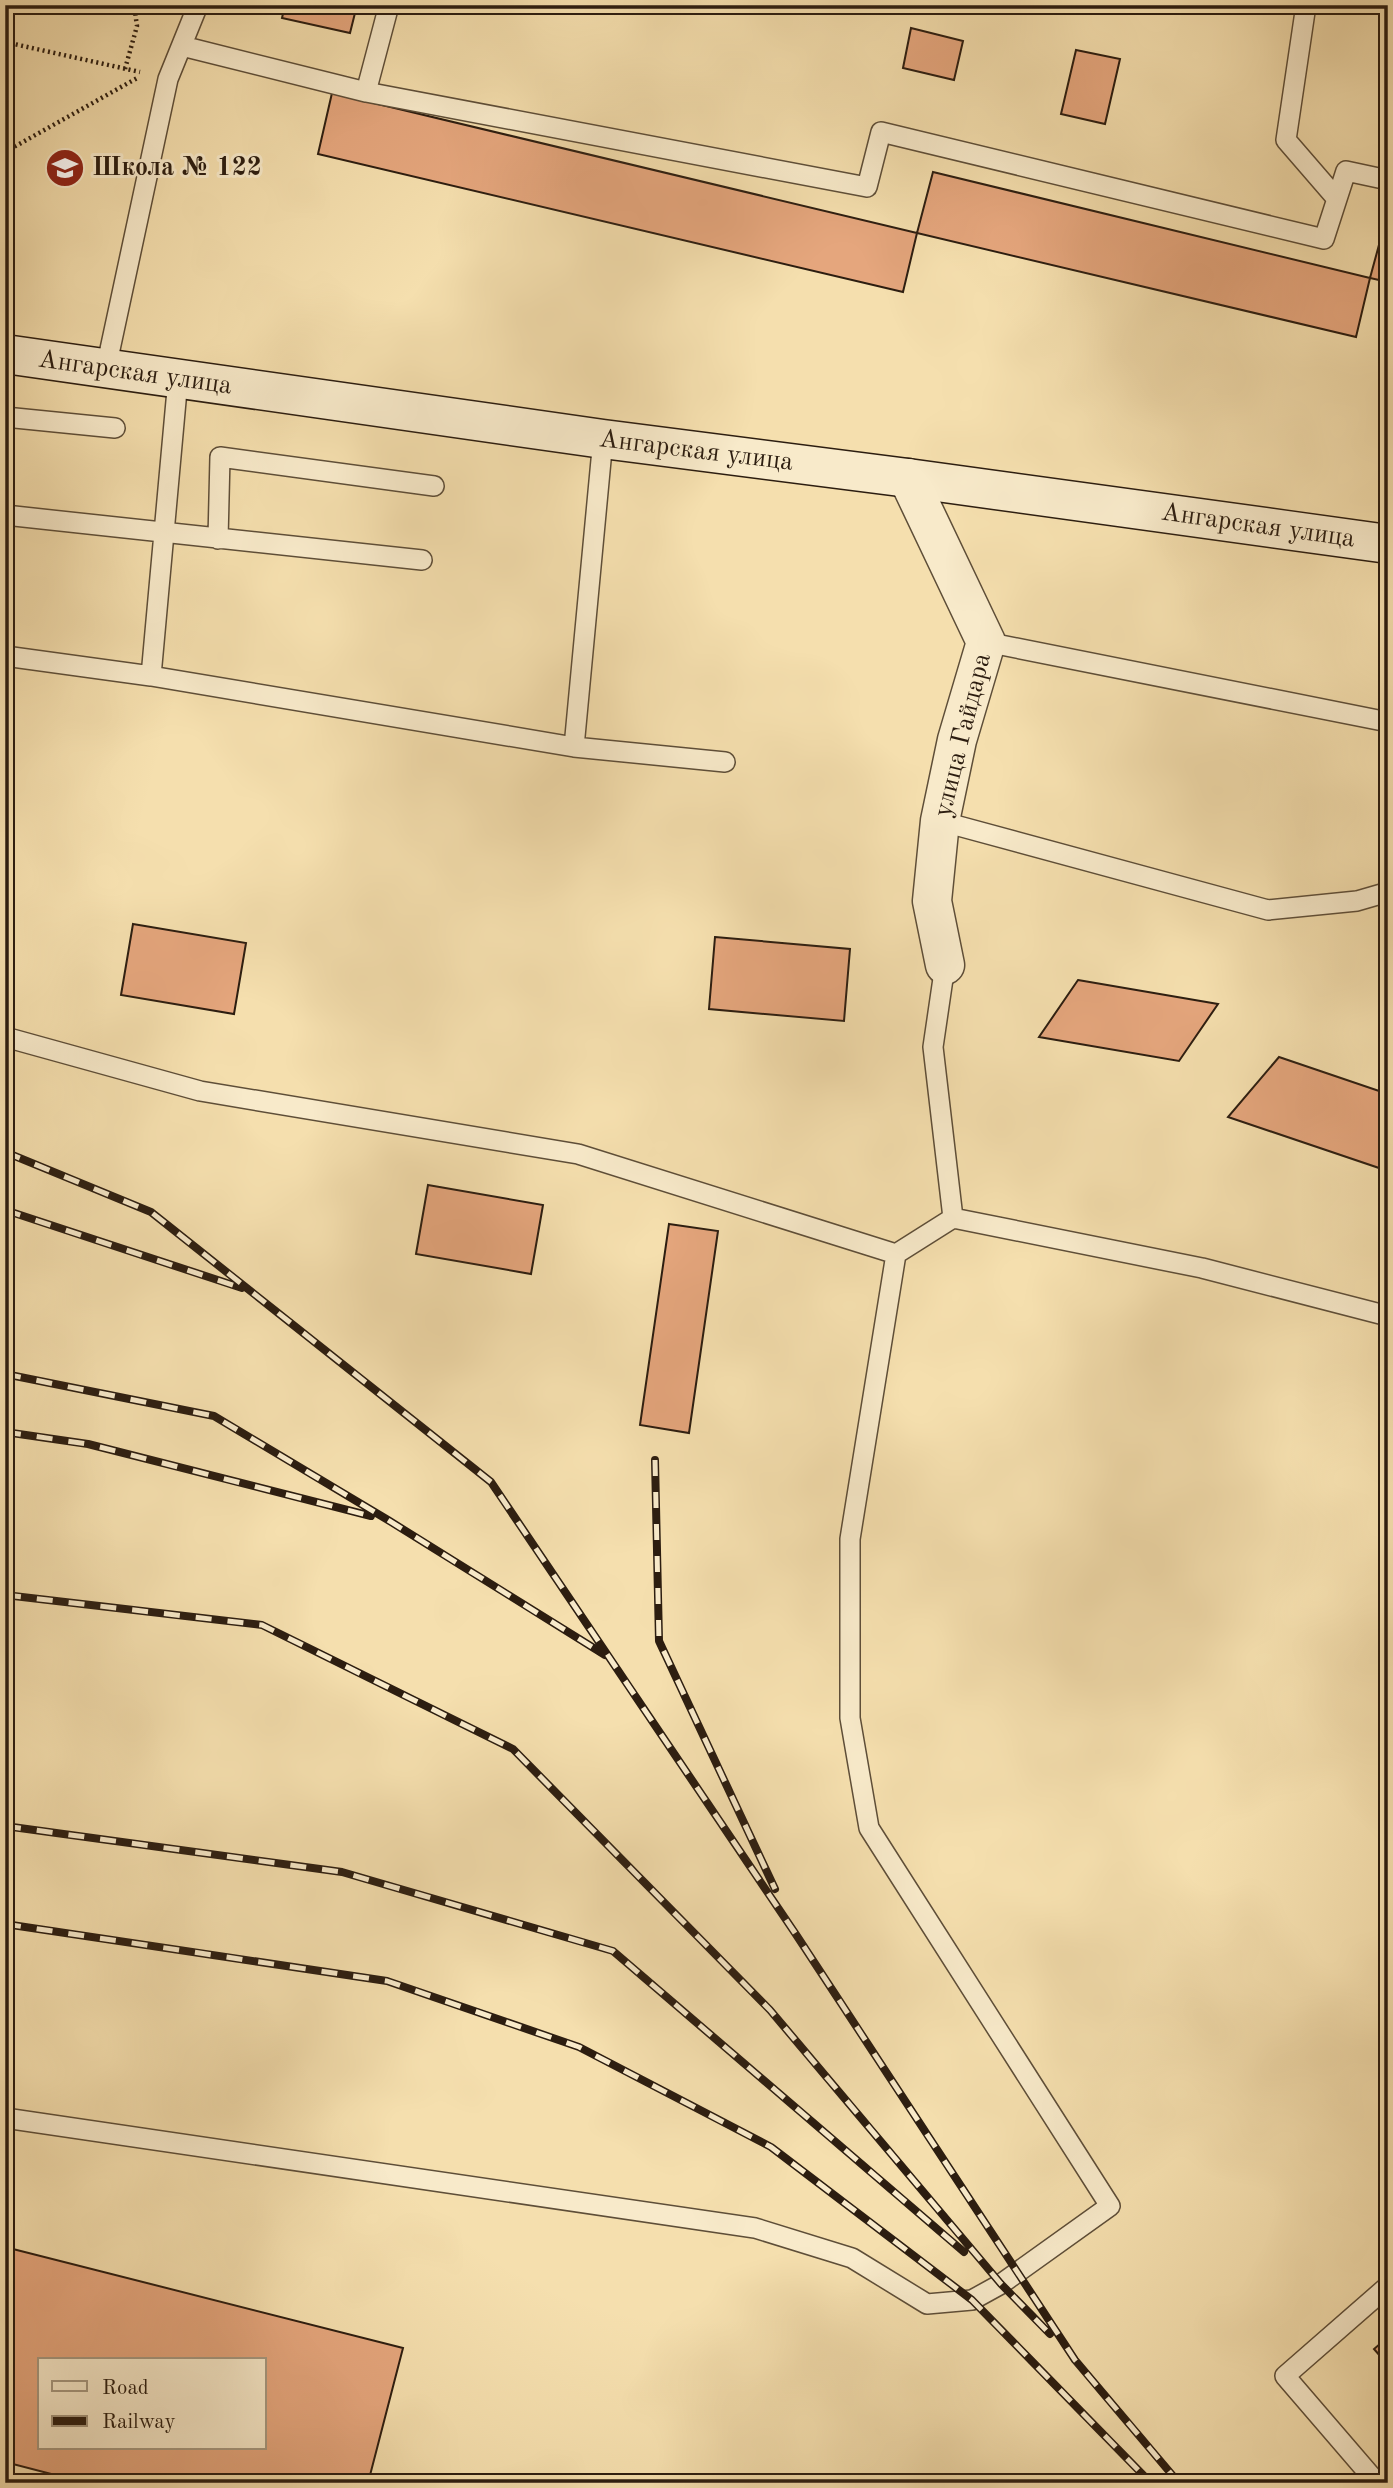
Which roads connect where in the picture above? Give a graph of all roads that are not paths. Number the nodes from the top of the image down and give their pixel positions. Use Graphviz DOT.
graph roads {
  1 [pos="198,5"];
  2 [pos="389,5"];
  3 [pos="1306,5"];
  4 [pos="182,46"];
  5 [pos="366,92"];
  6 [pos="1388,180"];
  7 [pos="1337,199"];
  8 [pos="5,354"];
  9 [pos="106,368"];
  10 [pos="178,379"];
  11 [pos="5,417"];
  12 [pos="115,429"];
  13 [pos="603,439"];
  14 [pos="908,478"];
  15 [pos="434,486"];
  16 [pos="5,515"];
  17 [pos="163,533"];
  18 [pos="219,539"];
  19 [pos="1388,544"];
  20 [pos="422,560"];
  21 [pos="986,642"];
  22 [pos="5,656"];
  23 [pos="151,676"];
  24 [pos="1388,722"];
  25 [pos="574,747"];
  26 [pos="725,762"];
  27 [pos="940,821"];
  28 [pos="1388,892"];
  29 [pos="945,965"];
  30 [pos="5,1037"];
  31 [pos="953,1218"];
  32 [pos="896,1254"];
  33 [pos="1388,1316"];
  34 [pos="5,2118"];
  35 [pos="1388,2286"];
  36 [pos="1377,2483"];
  1 -- 4 [label="lane"];
  2 -- 5 [label="lane"];
  3 -- 7 [label="lane"];
  4 -- 5 [label="lane"];
  4 -- 9 [label="lane"];
  5 -- 7 [label="lane"];
  6 -- 7 [label="lane"];
  8 -- 9 [label="street, Ангарская улица"];
  9 -- 10 [label="street, Ангарская улица"];
  10 -- 13 [label="street, Ангарская улица"];
  10 -- 17 [label="lane"];
  11 -- 12 [label="lane"];
  13 -- 14 [label="street, Ангарская улица"];
  13 -- 25 [label="lane"];
  14 -- 19 [label="street, Ангарская улица"];
  14 -- 21 [label="street, улица Гайдара"];
  15 -- 18 [label="lane"];
  16 -- 17 [label="lane"];
  17 -- 18 [label="lane"];
  17 -- 23 [label="lane"];
  18 -- 20 [label="lane"];
  21 -- 24 [label="lane"];
  21 -- 27 [label="street, улица Гайдара"];
  22 -- 23 [label="lane"];
  23 -- 25 [label="lane"];
  25 -- 26 [label="lane"];
  27 -- 28 [label="lane"];
  27 -- 29 [label="street, улица Гайдара"];
  29 -- 31 [label="lane"];
  30 -- 32 [label="lane"];
  31 -- 32 [label="lane"];
  31 -- 33 [label="lane"];
  32 -- 34 [label="lane"];
  35 -- 36 [label="lane"];
}
